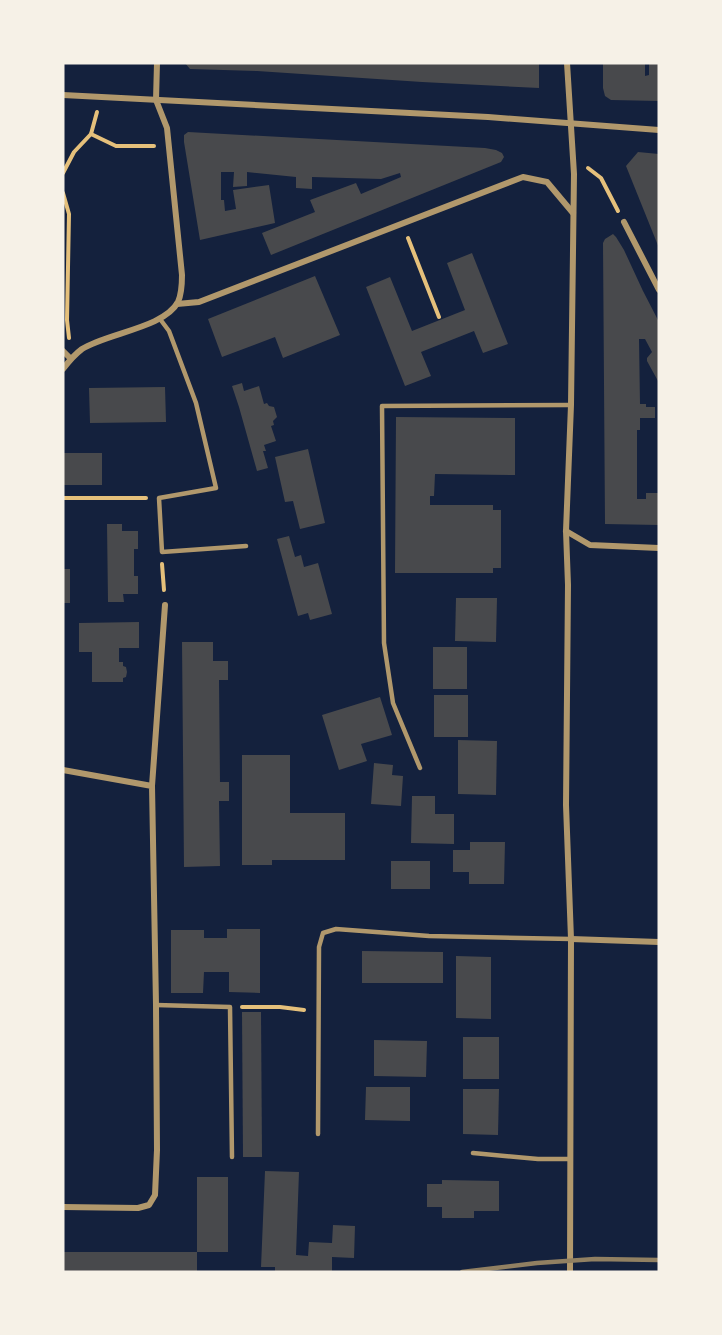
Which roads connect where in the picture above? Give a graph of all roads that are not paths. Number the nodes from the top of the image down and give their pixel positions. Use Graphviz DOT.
graph roads {
  1 [pos="157,63"];
  2 [pos="567,63"];
  3 [pos="63,94"];
  4 [pos="156,100"];
  5 [pos="571,123"];
  6 [pos="659,130"];
  7 [pos="573,213"];
  8 [pos="624,222"];
  9 [pos="659,290"];
  10 [pos="177,304"];
  11 [pos="160,320"];
  12 [pos="63,351"];
  13 [pos="70,358"];
  14 [pos="63,369"];
  15 [pos="571,405"];
  16 [pos="566,531"];
  17 [pos="246,546"];
  18 [pos="659,548"];
  19 [pos="165,605"];
  20 [pos="420,768"];
  21 [pos="63,770"];
  22 [pos="152,786"];
  23 [pos="572,939"];
  24 [pos="659,942"];
  25 [pos="156,1005"];
  26 [pos="318,1134"];
  27 [pos="473,1153"];
  28 [pos="232,1156"];
  29 [pos="570,1159"];
  30 [pos="63,1207"];
  31 [pos="570,1272"];
  1 -- 4 [label="street"];
  2 -- 5 [label="street"];
  3 -- 4 [label="street"];
  4 -- 5 [label="street"];
  4 -- 10 [label="street"];
  5 -- 6 [label="street"];
  5 -- 7 [label="street"];
  7 -- 10 [label="street"];
  7 -- 15 [label="street"];
  8 -- 9 [label="street"];
  10 -- 11 [label="street"];
  11 -- 13 [label="street"];
  11 -- 17 [label="lane"];
  12 -- 13 [label="street"];
  13 -- 14 [label="street"];
  15 -- 16 [label="street"];
  15 -- 20 [label="lane"];
  16 -- 18 [label="street"];
  16 -- 23 [label="street"];
  19 -- 22 [label="street"];
  21 -- 22 [label="street"];
  22 -- 25 [label="street"];
  23 -- 24 [label="street"];
  23 -- 26 [label="lane"];
  23 -- 29 [label="street"];
  25 -- 28 [label="lane"];
  25 -- 30 [label="street"];
  27 -- 29 [label="lane"];
  29 -- 31 [label="street"];
}
